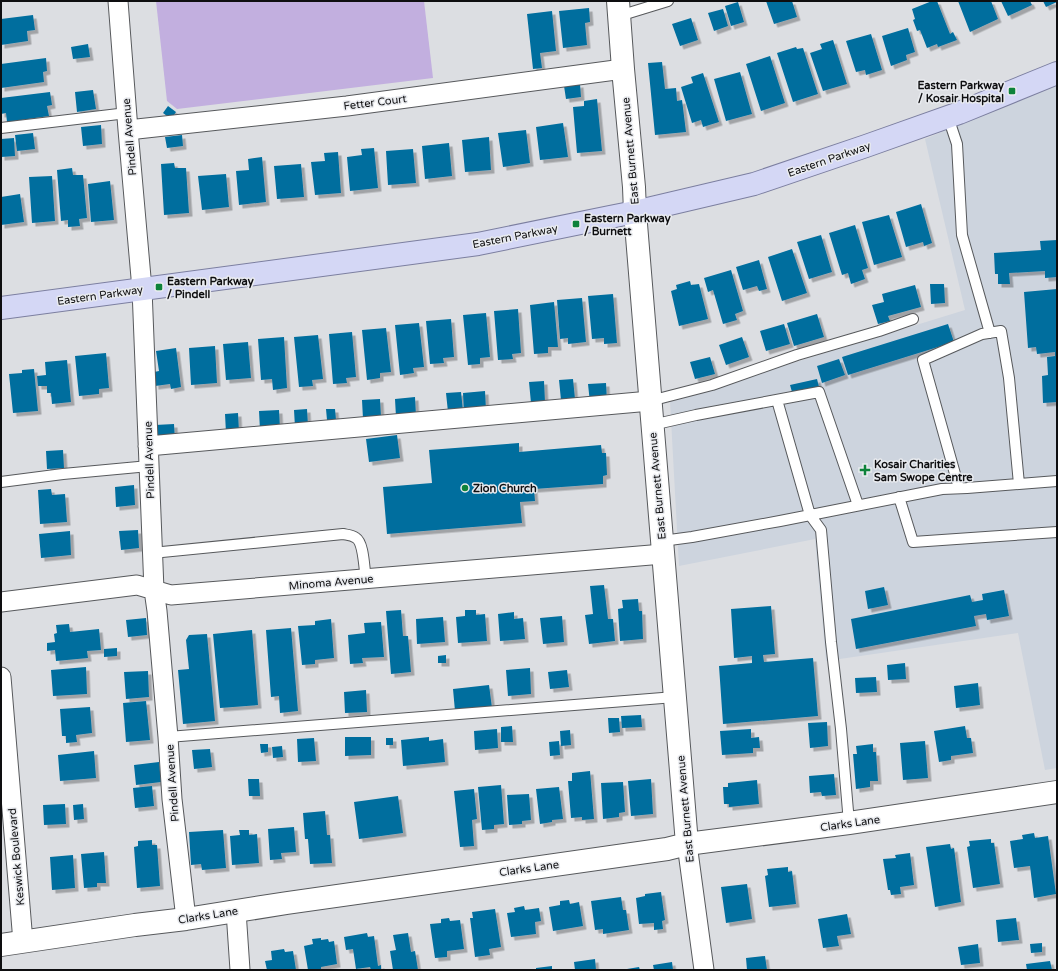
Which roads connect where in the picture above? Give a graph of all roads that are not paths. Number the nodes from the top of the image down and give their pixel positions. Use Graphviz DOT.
graph roads {
  1 [pos="118,1"];
  2 [pos="668,1"];
  3 [pos="619,9"];
  4 [pos="623,69"];
  5 [pos="1057,72"];
  6 [pos="948,117"];
  7 [pos="127,122"];
  8 [pos="1,128"];
  9 [pos="635,212"];
  10 [pos="142,290"];
  11 [pos="1,308"];
  12 [pos="913,319"];
  13 [pos="994,333"];
  14 [pos="777,400"];
  15 [pos="650,401"];
  16 [pos="652,425"];
  17 [pos="148,446"];
  18 [pos="149,466"];
  19 [pos="1057,481"];
  20 [pos="1,482"];
  21 [pos="1019,484"];
  22 [pos="959,488"];
  23 [pos="899,497"];
  24 [pos="858,505"];
  25 [pos="810,515"];
  26 [pos="1057,532"];
  27 [pos="662,547"];
  28 [pos="152,553"];
  29 [pos="366,579"];
  30 [pos="154,590"];
  31 [pos="1,602"];
  32 [pos="1,677"];
  33 [pos="675,697"];
  34 [pos="168,737"];
  35 [pos="1057,792"];
  36 [pos="849,823"];
  37 [pos="687,844"];
  38 [pos="236,911"];
  39 [pos="186,919"];
  40 [pos="23,942"];
  41 [pos="1,945"];
  42 [pos="240,970"];
  43 [pos="704,970"];
  1 -- 7 [label="street, Pindell Avenue"];
  2 -- 3 [label="lane"];
  3 -- 4 [label="street, East Burnett Avenue"];
  4 -- 7 [label="street, Fetter Court"];
  4 -- 9 [label="street, East Burnett Avenue"];
  5 -- 6 [label="main road, Eastern Parkway"];
  6 -- 9 [label="main road, Eastern Parkway"];
  6 -- 13 [label="lane"];
  7 -- 8 [label="lane"];
  7 -- 10 [label="street, Pindell Avenue"];
  9 -- 10 [label="main road, Eastern Parkway"];
  9 -- 15 [label="street, East Burnett Avenue"];
  10 -- 11 [label="main road, Eastern Parkway"];
  10 -- 17 [label="street, Pindell Avenue"];
  12 -- 15 [label="lane"];
  13 -- 21 [label="lane"];
  13 -- 22 [label="lane"];
  14 -- 16 [label="lane"];
  14 -- 24 [label="lane"];
  14 -- 25 [label="lane"];
  15 -- 16 [label="street, East Burnett Avenue"];
  15 -- 17 [label="street"];
  16 -- 27 [label="street, East Burnett Avenue"];
  17 -- 18 [label="street, Pindell Avenue"];
  18 -- 20 [label="lane"];
  18 -- 28 [label="street, Pindell Avenue"];
  19 -- 21 [label="lane"];
  21 -- 22 [label="lane"];
  22 -- 23 [label="lane"];
  23 -- 24 [label="lane"];
  23 -- 26 [label="lane"];
  24 -- 25 [label="lane"];
  25 -- 27 [label="lane"];
  25 -- 36 [label="lane"];
  27 -- 29 [label="street, Minoma Avenue"];
  27 -- 33 [label="street, East Burnett Avenue"];
  28 -- 29 [label="lane"];
  28 -- 30 [label="street, Pindell Avenue"];
  29 -- 30 [label="street, Minoma Avenue"];
  30 -- 31 [label="street, Minoma Avenue"];
  30 -- 34 [label="street, Pindell Avenue"];
  32 -- 40 [label="street, Keswick Boulevard"];
  33 -- 34 [label="lane"];
  33 -- 37 [label="street, East Burnett Avenue"];
  34 -- 39 [label="street, Pindell Avenue"];
  35 -- 36 [label="street, Clarks Lane"];
  36 -- 37 [label="street, Clarks Lane"];
  37 -- 38 [label="street, Clarks Lane"];
  37 -- 43 [label="street, East Burnett Avenue"];
  38 -- 39 [label="street, Clarks Lane"];
  38 -- 42 [label="street"];
  39 -- 40 [label="street, Clarks Lane"];
  40 -- 41 [label="street, Clarks Lane"];
}
